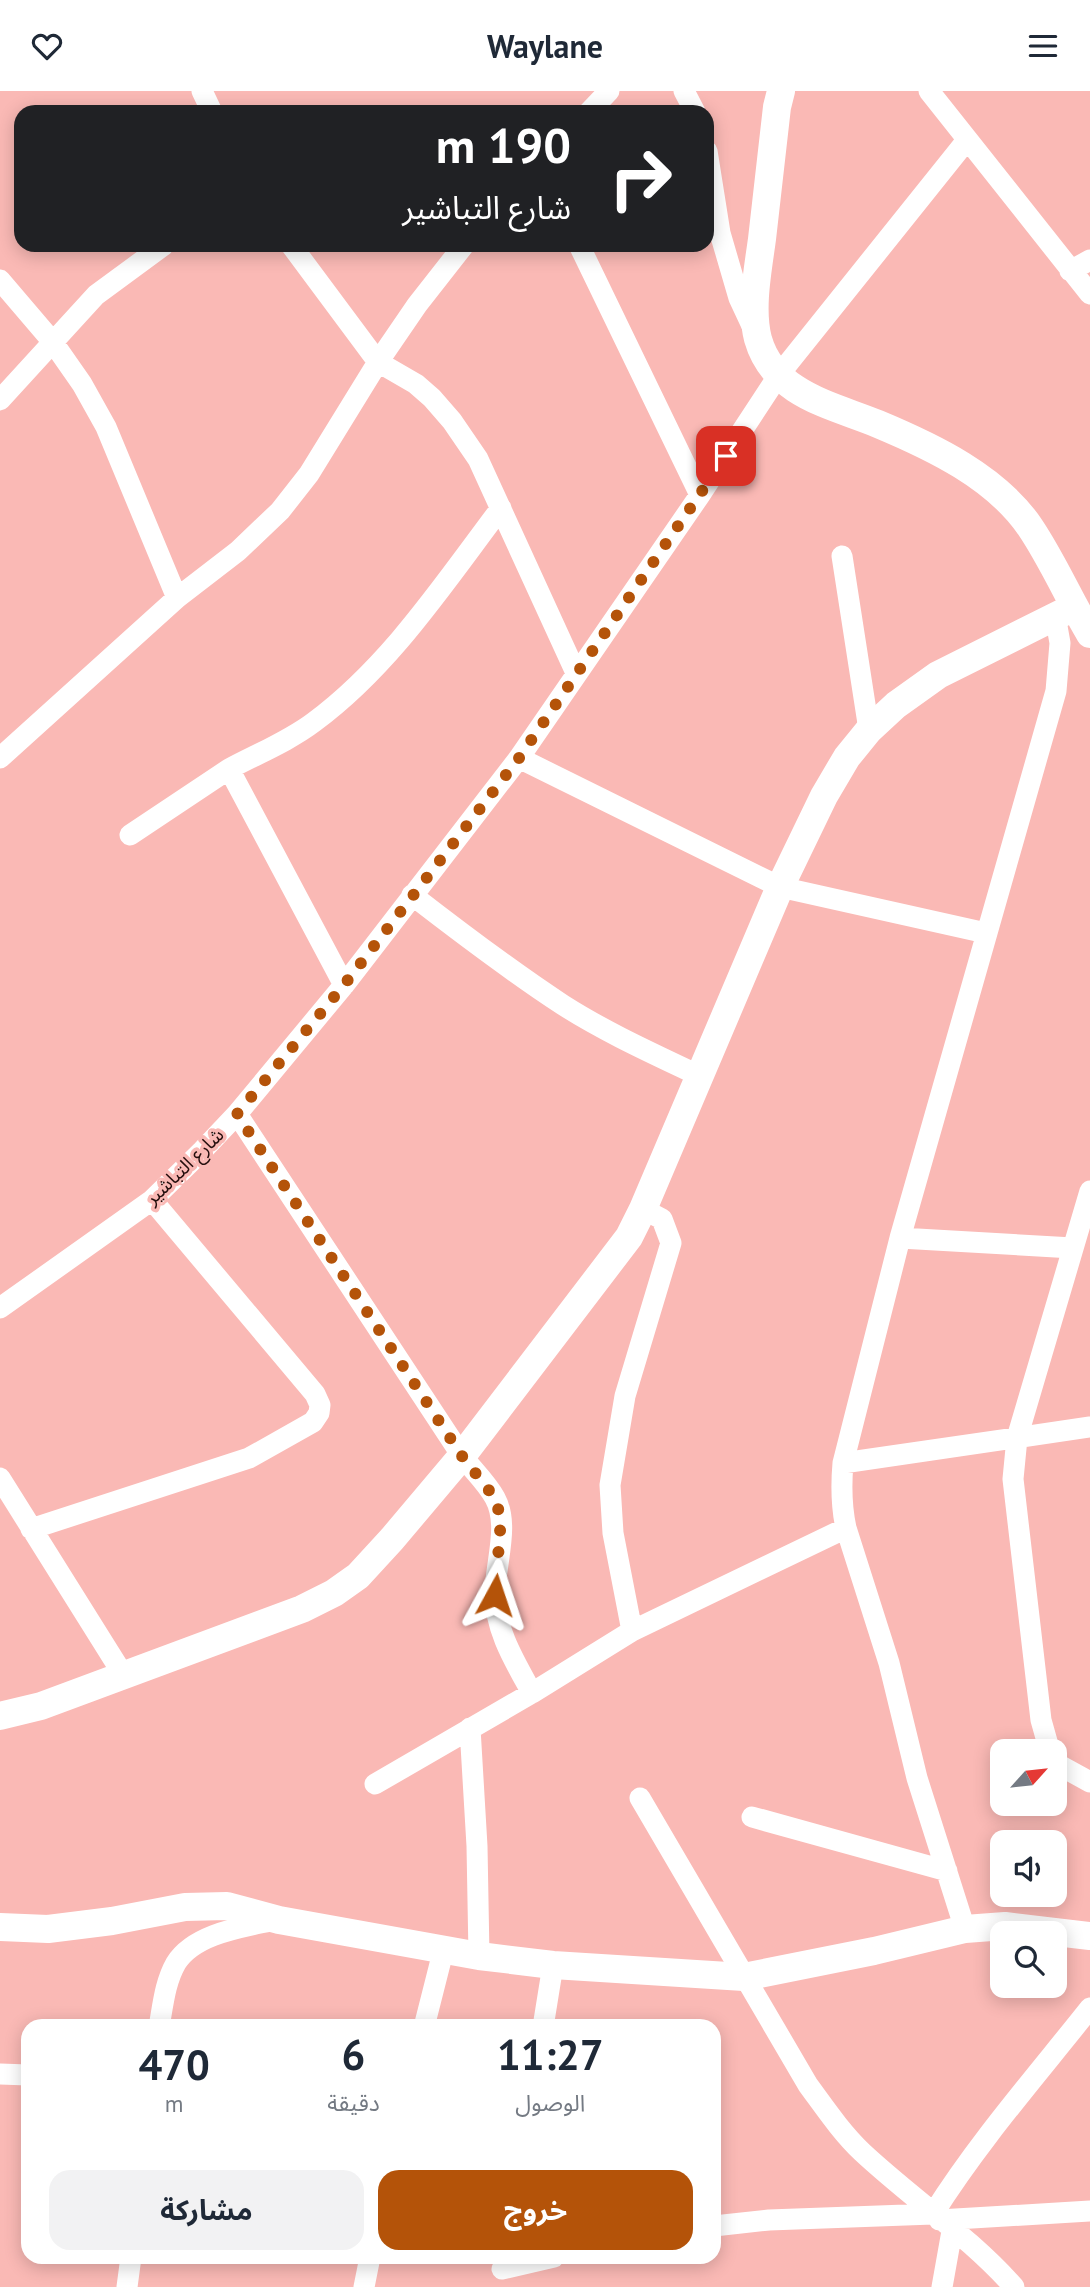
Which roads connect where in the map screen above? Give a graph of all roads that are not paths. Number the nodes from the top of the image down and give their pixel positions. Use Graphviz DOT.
graph roads {
  1 [pos="609,91"];
  2 [pos="781,91"];
  3 [pos="929,91"];
  4 [pos="596,105"];
  5 [pos="967,140"];
  6 [pos="714,196"];
  7 [pos="154,252"];
  8 [pos="296,252"];
  9 [pos="459,252"];
  10 [pos="582,252"];
  11 [pos="1090,260"];
  12 [pos="1070,271"];
  13 [pos="0,279"];
  14 [pos="1090,294"];
  15 [pos="758,339"];
  16 [pos="52,341"];
  17 [pos="378,362"];
  18 [pos="778,376"];
  19 [pos="0,400"];
  20 [pos="700,495"];
  21 [pos="501,507"];
  22 [pos="842,556"];
  23 [pos="177,598"];
  24 [pos="1064,611"];
  25 [pos="1090,634"];
  26 [pos="576,673"];
  27 [pos="869,730"];
  28 [pos="0,758"];
  29 [pos="519,758"];
  30 [pos="229,769"];
  31 [pos="130,835"];
  32 [pos="780,887"];
  33 [pos="412,895"];
  34 [pos="986,933"];
  35 [pos="344,985"];
  36 [pos="701,1076"];
  37 [pos="237,1114"];
  38 [pos="1090,1191"];
  39 [pos="152,1200"];
  40 [pos="643,1209"];
  41 [pos="900,1238"];
  42 [pos="1073,1248"];
  43 [pos="0,1308"];
  44 [pos="1090,1427"];
  45 [pos="1017,1438"];
  46 [pos="462,1456"];
  47 [pos="843,1463"];
  48 [pos="0,1478"];
  49 [pos="31,1528"];
  50 [pos="846,1528"];
  51 [pos="632,1631"];
  52 [pos="124,1676"];
  53 [pos="532,1693"];
  54 [pos="0,1716"];
  55 [pos="470,1728"];
  56 [pos="1046,1739"];
  57 [pos="1068,1770"];
  58 [pos="1090,1781"];
  59 [pos="376,1784"];
  60 [pos="640,1798"];
  61 [pos="752,1817"];
  62 [pos="947,1871"];
  63 [pos="279,1920"];
  64 [pos="0,1927"];
  65 [pos="965,1929"];
  66 [pos="1090,1937"];
  67 [pos="444,1948"];
  68 [pos="479,1956"];
  69 [pos="553,1965"];
  70 [pos="744,1977"];
  71 [pos="1090,2008"];
  72 [pos="160,2019"];
  73 [pos="426,2019"];
  74 [pos="544,2019"];
  75 [pos="0,2074"];
  76 [pos="21,2075"];
  77 [pos="1090,2211"];
  78 [pos="942,2222"];
  79 [pos="721,2225"];
  80 [pos="130,2264"];
  81 [pos="369,2264"];
  82 [pos="528,2264"];
  83 [pos="501,2271"];
  84 [pos="127,2287"];
  85 [pos="364,2287"];
  86 [pos="942,2287"];
  87 [pos="1014,2287"];
  1 -- 4 [label="street"];
  2 -- 15 [label="street"];
  3 -- 5 [label="street"];
  5 -- 12 [label="street"];
  5 -- 18 [label="street, شارع التباشير"];
  6 -- 15 [label="street"];
  7 -- 16 [label="street"];
  8 -- 17 [label="street"];
  9 -- 17 [label="street"];
  10 -- 20 [label="street"];
  11 -- 12 [label="street"];
  12 -- 14 [label="street"];
  13 -- 16 [label="street"];
  15 -- 18 [label="street"];
  16 -- 19 [label="street"];
  16 -- 23 [label="street"];
  17 -- 21 [label="street"];
  17 -- 23 [label="street"];
  18 -- 20 [label="street, شارع التباشير"];
  18 -- 24 [label="street"];
  20 -- 26 [label="street, شارع التباشير"];
  21 -- 26 [label="street"];
  21 -- 30 [label="street"];
  22 -- 27 [label="street"];
  23 -- 28 [label="street"];
  24 -- 25 [label="street"];
  24 -- 27 [label="street"];
  24 -- 34 [label="street"];
  26 -- 29 [label="street, شارع التباشير"];
  27 -- 32 [label="street"];
  29 -- 32 [label="street"];
  29 -- 33 [label="street, شارع التباشير"];
  30 -- 31 [label="street"];
  30 -- 35 [label="street"];
  32 -- 34 [label="street"];
  32 -- 36 [label="street"];
  33 -- 35 [label="street, شارع التباشير"];
  33 -- 36 [label="street"];
  34 -- 41 [label="street"];
  35 -- 37 [label="street, شارع التباشير"];
  36 -- 40 [label="street"];
  37 -- 39 [label="street, شارع التباشير"];
  37 -- 46 [label="street"];
  38 -- 42 [label="street"];
  39 -- 43 [label="street, شارع التباشير"];
  39 -- 49 [label="street"];
  40 -- 46 [label="street"];
  40 -- 51 [label="street"];
  41 -- 42 [label="street"];
  41 -- 47 [label="street"];
  42 -- 45 [label="street"];
  44 -- 45 [label="street"];
  45 -- 47 [label="street"];
  45 -- 56 [label="street"];
  46 -- 52 [label="street"];
  46 -- 53 [label="street"];
  47 -- 50 [label="street"];
  48 -- 49 [label="street"];
  49 -- 52 [label="street"];
  50 -- 51 [label="street"];
  50 -- 62 [label="street"];
  51 -- 53 [label="street"];
  52 -- 54 [label="street"];
  53 -- 55 [label="street"];
  55 -- 59 [label="street"];
  55 -- 68 [label="street"];
  57 -- 58 [label="street"];
  60 -- 70 [label="street"];
  61 -- 62 [label="street"];
  62 -- 65 [label="street"];
  63 -- 64 [label="street"];
  63 -- 67 [label="street"];
  63 -- 72 [label="street"];
  65 -- 66 [label="street"];
  65 -- 70 [label="street"];
  67 -- 68 [label="street"];
  67 -- 73 [label="street"];
  68 -- 69 [label="street"];
  69 -- 70 [label="street"];
  69 -- 74 [label="street"];
  70 -- 78 [label="street"];
  71 -- 78 [label="street"];
  75 -- 76 [label="street"];
  77 -- 78 [label="street"];
  78 -- 79 [label="street"];
  78 -- 86 [label="street"];
  78 -- 87 [label="street"];
  80 -- 84 [label="street"];
  81 -- 85 [label="street"];
  82 -- 83 [label="street"];
}
